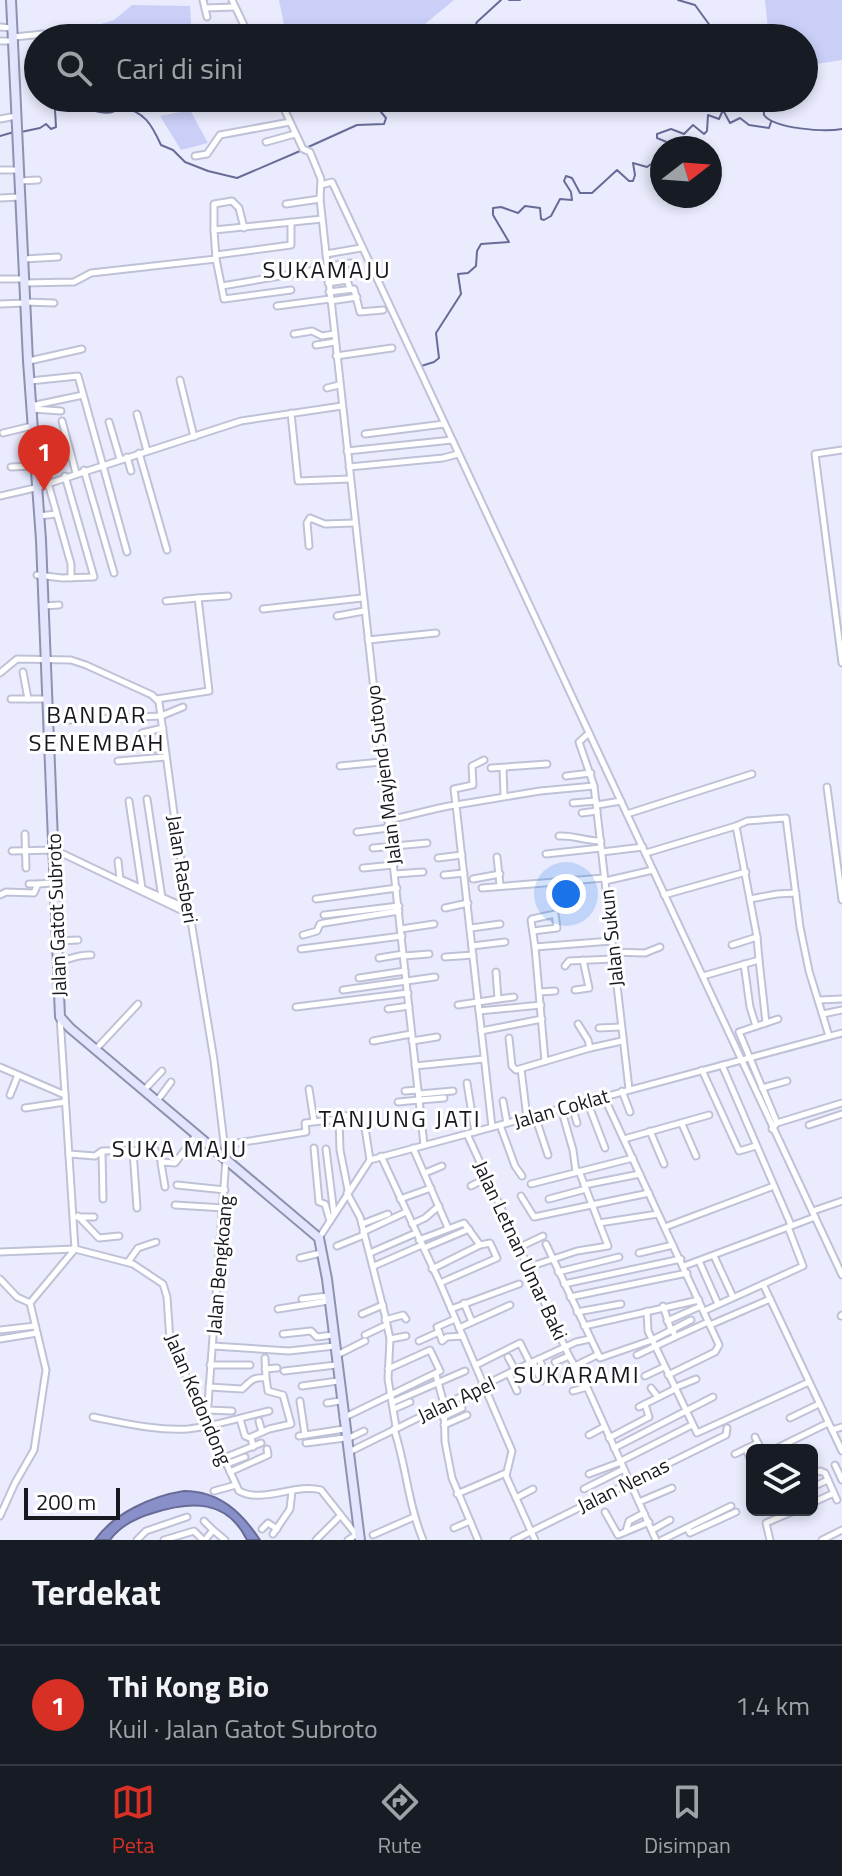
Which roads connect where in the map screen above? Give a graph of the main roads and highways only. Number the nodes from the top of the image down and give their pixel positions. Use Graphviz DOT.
graph roads {
  1 [pos="13,1"];
  2 [pos="36,486"];
  3 [pos="40,540"];
  4 [pos="39,575"];
  5 [pos="43,660"];
  6 [pos="52,850"];
  7 [pos="57,960"];
  8 [pos="358,1538"];
  1 -- 2 [label="main road, Jalan Gatot Subroto"];
  2 -- 3 [label="main road"];
  2 -- 3 [label="main road, Jalan Gatot Subroto"];
  3 -- 4 [label="main road, Jalan Gatot Subroto"];
  4 -- 5 [label="main road"];
  4 -- 5 [label="main road, Jalan Gatot Subroto"];
  5 -- 6 [label="main road, Jalan Gatot Subroto"];
  5 -- 6 [label="main road"];
  6 -- 7 [label="main road, Jalan Gatot Subroto"];
  6 -- 7 [label="main road"];
  7 -- 8 [label="main road, Jalan Gatot Subroto"];
}
